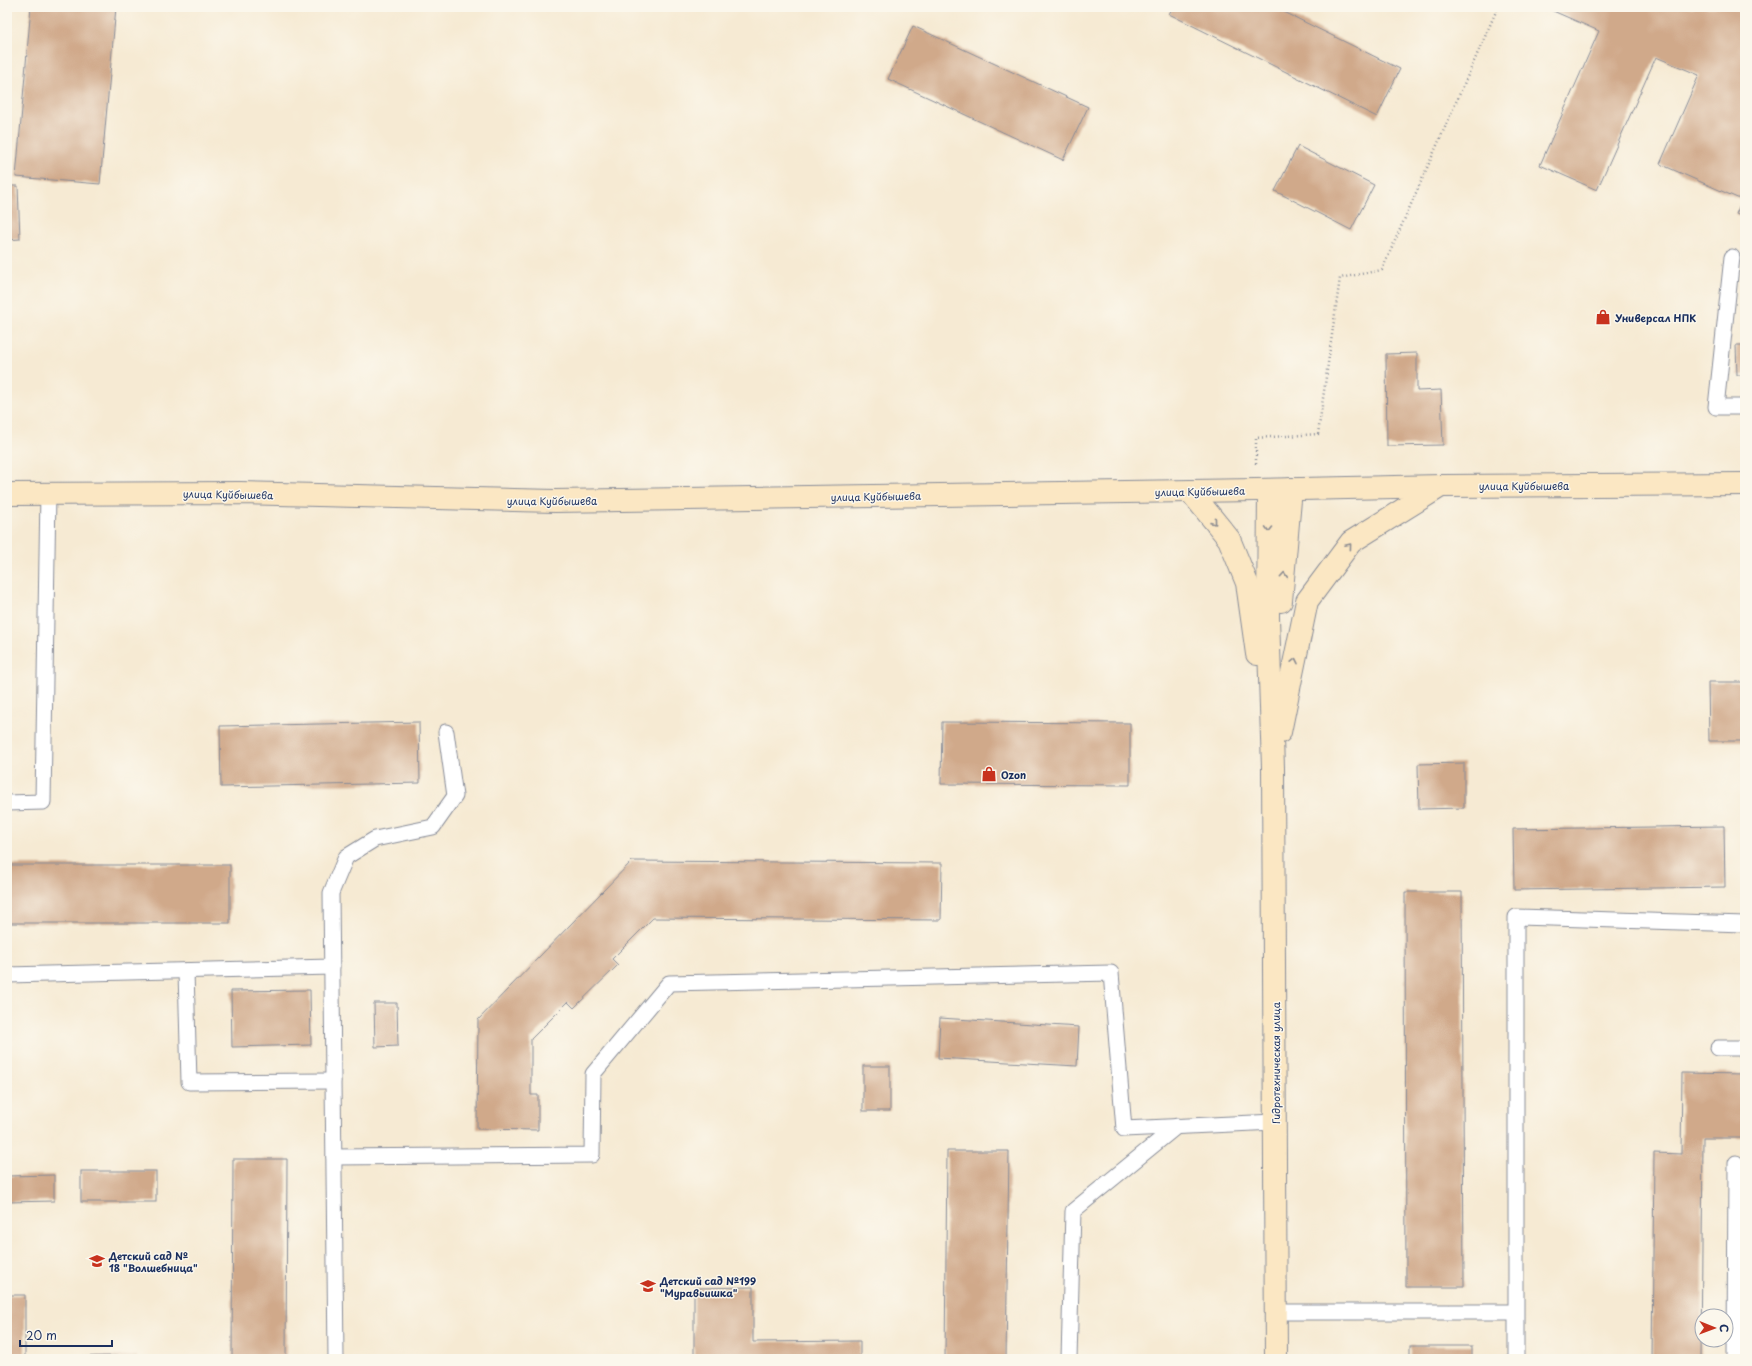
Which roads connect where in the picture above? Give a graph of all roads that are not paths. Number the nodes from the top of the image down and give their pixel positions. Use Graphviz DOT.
graph roads {
  1 [pos="1732,257"];
  2 [pos="1745,407"];
  3 [pos="1745,484"];
  4 [pos="1442,486"];
  5 [pos="1263,490"];
  6 [pos="1291,490"];
  7 [pos="1190,491"];
  8 [pos="48,493"];
  9 [pos="7,494"];
  10 [pos="446,732"];
  11 [pos="1272,768"];
  12 [pos="7,803"];
  13 [pos="1745,924"];
  14 [pos="332,967"];
  15 [pos="186,971"];
  16 [pos="7,975"];
  17 [pos="1718,1048"];
  18 [pos="1745,1048"];
  19 [pos="333,1081"];
  20 [pos="1275,1122"];
  21 [pos="1177,1126"];
  22 [pos="334,1157"];
  23 [pos="1736,1163"];
  24 [pos="1275,1312"];
  25 [pos="1515,1312"];
  26 [pos="336,1359"];
  27 [pos="1068,1359"];
  28 [pos="1276,1359"];
  29 [pos="1516,1359"];
  30 [pos="1735,1359"];
  1 -- 2 [label="lane"];
  3 -- 4 [label="main road, улица Куйбышева"];
  4 -- 6 [label="main road, улица Куйбышева"];
  11 -- 4 [label="main road, one-way"];
  5 -- 6 [label="main road, улица Куйбышева"];
  5 -- 7 [label="main road, улица Куйбышева"];
  5 -- 11 [label="main road, one-way"];
  11 -- 6 [label="main road, one-way"];
  7 -- 8 [label="main road, улица Куйбышева"];
  7 -- 11 [label="main road, one-way"];
  8 -- 9 [label="main road, улица Куйбышева"];
  8 -- 12 [label="lane"];
  10 -- 14 [label="lane"];
  11 -- 20 [label="main road, Гидротехническая улица"];
  13 -- 25 [label="lane"];
  14 -- 15 [label="lane"];
  14 -- 19 [label="lane"];
  15 -- 16 [label="lane"];
  15 -- 19 [label="lane"];
  17 -- 18 [label="lane"];
  19 -- 22 [label="lane"];
  20 -- 21 [label="lane"];
  20 -- 24 [label="main road, Гидротехническая улица"];
  21 -- 22 [label="lane"];
  21 -- 27 [label="lane"];
  22 -- 26 [label="lane"];
  23 -- 30 [label="lane"];
  24 -- 25 [label="lane"];
  24 -- 28 [label="main road, Гидротехническая улица"];
  25 -- 29 [label="lane"];
}
